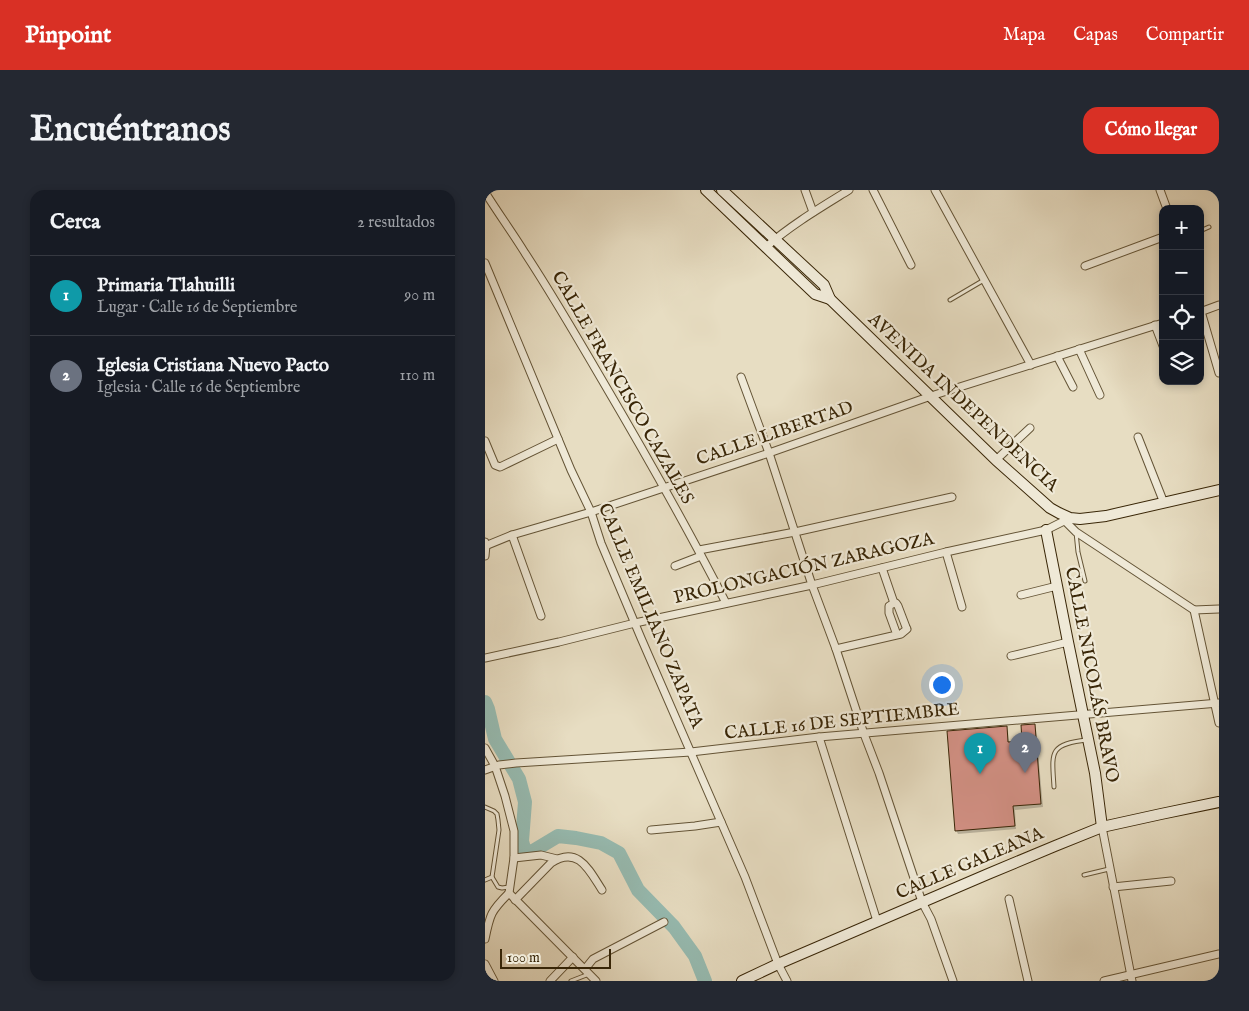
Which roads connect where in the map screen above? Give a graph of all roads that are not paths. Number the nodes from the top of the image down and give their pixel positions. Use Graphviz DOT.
graph roads {
  1 [pos="706,190"];
  2 [pos="805,190"];
  3 [pos="849,190"];
  4 [pos="873,190"];
  5 [pos="935,190"];
  6 [pos="1160,190"];
  7 [pos="485,192"];
  8 [pos="723,195"];
  9 [pos="1166,205"];
  10 [pos="813,212"];
  11 [pos="1209,228"];
  12 [pos="1204,230"];
  13 [pos="1159,238"];
  14 [pos="775,239"];
  15 [pos="766,248"];
  16 [pos="485,263"];
  17 [pos="911,265"];
  18 [pos="1085,266"];
  19 [pos="488,275"];
  20 [pos="985,280"];
  21 [pos="830,299"];
  22 [pos="951,300"];
  23 [pos="1219,306"];
  24 [pos="1204,309"];
  25 [pos="1204,320"];
  26 [pos="1159,324"];
  27 [pos="1155,326"];
  28 [pos="1161,340"];
  29 [pos="1079,348"];
  30 [pos="1057,356"];
  31 [pos="1031,365"];
  32 [pos="1219,373"];
  33 [pos="741,377"];
  34 [pos="1073,387"];
  35 [pos="1100,395"];
  36 [pos="931,396"];
  37 [pos="1030,428"];
  38 [pos="1138,436"];
  39 [pos="558,439"];
  40 [pos="485,441"];
  41 [pos="769,453"];
  42 [pos="996,460"];
  43 [pos="665,488"];
  44 [pos="1219,490"];
  45 [pos="952,497"];
  46 [pos="1164,503"];
  47 [pos="591,512"];
  48 [pos="1072,520"];
  49 [pos="1046,530"];
  50 [pos="795,532"];
  51 [pos="1076,532"];
  52 [pos="512,535"];
  53 [pos="485,544"];
  54 [pos="946,552"];
  55 [pos="700,553"];
  56 [pos="485,556"];
  57 [pos="675,566"];
  58 [pos="882,568"];
  59 [pos="1085,581"];
  60 [pos="812,585"];
  61 [pos="1057,586"];
  62 [pos="1021,595"];
  63 [pos="726,603"];
  64 [pos="892,604"];
  65 [pos="962,607"];
  66 [pos="1219,609"];
  67 [pos="1194,610"];
  68 [pos="541,616"];
  69 [pos="635,623"];
  70 [pos="899,634"];
  71 [pos="1068,642"];
  72 [pos="836,649"];
  73 [pos="1011,656"];
  74 [pos="485,658"];
  75 [pos="1217,703"];
  76 [pos="1083,714"];
  77 [pos="1219,723"];
  78 [pos="864,734"];
  79 [pos="819,737"];
  80 [pos="1087,740"];
  81 [pos="485,748"];
  82 [pos="691,752"];
  83 [pos="497,766"];
  84 [pos="485,770"];
  85 [pos="1054,787"];
  86 [pos="1219,802"];
  87 [pos="485,807"];
  88 [pos="721,822"];
  89 [pos="1102,827"];
  90 [pos="651,830"];
  91 [pos="514,858"];
  92 [pos="557,859"];
  93 [pos="1110,869"];
  94 [pos="1084,875"];
  95 [pos="492,877"];
  96 [pos="485,880"];
  97 [pos="1171,882"];
  98 [pos="1113,887"];
  99 [pos="509,890"];
  100 [pos="602,890"];
  101 [pos="1009,899"];
  102 [pos="515,900"];
  103 [pos="922,902"];
  104 [pos="877,921"];
  105 [pos="664,922"];
  106 [pos="485,939"];
  107 [pos="1219,954"];
  108 [pos="573,957"];
  109 [pos="485,964"];
  110 [pos="778,964"];
  111 [pos="587,971"];
  112 [pos="1132,978"];
  113 [pos="582,979"];
  114 [pos="494,981"];
  115 [pos="550,981"];
  116 [pos="571,981"];
  117 [pos="596,981"];
  118 [pos="742,981"];
  119 [pos="787,981"];
  120 [pos="953,981"];
  121 [pos="1027,981"];
  122 [pos="1104,981"];
  1 -- 8 [label="main road, AVENIDA INDEPENDENCIA"];
  2 -- 10 [label="street"];
  3 -- 10 [label="street"];
  4 -- 17 [label="street"];
  5 -- 20 [label="street"];
  6 -- 9 [label="street"];
  7 -- 43 [label="street, CALLE FRANCISCO CAZALES"];
  8 -- 14 [label="main road, AVENIDA INDEPENDENCIA"];
  8 -- 15 [label="main road, AVENIDA INDEPENDENCIA"];
  10 -- 14 [label="street"];
  11 -- 12 [label="lane"];
  13 -- 18 [label="street"];
  14 -- 15 [label="street"];
  14 -- 21 [label="main road, AVENIDA INDEPENDENCIA"];
  15 -- 21 [label="main road, AVENIDA INDEPENDENCIA"];
  16 -- 19 [label="street, CALLE EMILIANO ZAPATA"];
  19 -- 39 [label="street, CALLE EMILIANO ZAPATA"];
  20 -- 22 [label="lane"];
  20 -- 31 [label="street"];
  21 -- 36 [label="main road, AVENIDA INDEPENDENCIA"];
  23 -- 24 [label="street"];
  25 -- 32 [label="street"];
  26 -- 27 [label="street, CALLE LIBERTAD"];
  27 -- 28 [label="street"];
  27 -- 29 [label="street, CALLE LIBERTAD"];
  29 -- 30 [label="street, CALLE LIBERTAD"];
  29 -- 35 [label="street"];
  30 -- 31 [label="street, CALLE LIBERTAD"];
  30 -- 34 [label="street"];
  31 -- 36 [label="street, CALLE LIBERTAD"];
  33 -- 41 [label="street"];
  36 -- 41 [label="street, CALLE LIBERTAD"];
  36 -- 42 [label="main road, AVENIDA INDEPENDENCIA"];
  37 -- 42 [label="street"];
  38 -- 46 [label="street"];
  39 -- 40 [label="street"];
  39 -- 47 [label="street, CALLE EMILIANO ZAPATA"];
  41 -- 43 [label="street, CALLE LIBERTAD"];
  41 -- 50 [label="street"];
  42 -- 48 [label="main road, AVENIDA INDEPENDENCIA"];
  43 -- 47 [label="street, CALLE LIBERTAD"];
  43 -- 55 [label="street, CALLE FRANCISCO CAZALES"];
  44 -- 46 [label="main road"];
  45 -- 50 [label="street"];
  46 -- 48 [label="main road"];
  47 -- 52 [label="street, CALLE LIBERTAD"];
  47 -- 69 [label="street, CALLE EMILIANO ZAPATA"];
  48 -- 49 [label="street, PROLONGACIÓN ZARAGOZA"];
  48 -- 51 [label="street, AVENIDA INDEPENDENCIA"];
  49 -- 54 [label="street, PROLONGACIÓN ZARAGOZA"];
  49 -- 61 [label="main road, CALLE NICOLÁS BRAVO"];
  50 -- 55 [label="street"];
  50 -- 60 [label="street"];
  51 -- 59 [label="lane"];
  51 -- 67 [label="street, AVENIDA INDEPENDENCIA"];
  52 -- 53 [label="street, CALLE LIBERTAD"];
  52 -- 68 [label="street"];
  53 -- 56 [label="street"];
  54 -- 58 [label="street, PROLONGACIÓN ZARAGOZA"];
  54 -- 65 [label="street"];
  55 -- 57 [label="street"];
  55 -- 63 [label="street, CALLE FRANCISCO CAZALES"];
  58 -- 60 [label="street, PROLONGACIÓN ZARAGOZA"];
  58 -- 64 [label="street"];
  60 -- 63 [label="street, PROLONGACIÓN ZARAGOZA"];
  60 -- 72 [label="street"];
  61 -- 62 [label="street"];
  61 -- 71 [label="main road, CALLE NICOLÁS BRAVO"];
  63 -- 69 [label="street, PROLONGACIÓN ZARAGOZA"];
  64 -- 70 [label="street"];
  64 -- 70 [label="street"];
  66 -- 67 [label="street"];
  67 -- 75 [label="street"];
  69 -- 74 [label="street, PROLONGACIÓN ZARAGOZA"];
  69 -- 82 [label="street, CALLE EMILIANO ZAPATA"];
  70 -- 72 [label="street"];
  71 -- 73 [label="street"];
  71 -- 76 [label="main road, CALLE NICOLÁS BRAVO"];
  72 -- 78 [label="street"];
  75 -- 76 [label="street, CALLE 16 DE SEPTIEMBRE"];
  75 -- 77 [label="street"];
  76 -- 78 [label="street, CALLE 16 DE SEPTIEMBRE"];
  76 -- 80 [label="main road, CALLE NICOLÁS BRAVO"];
  78 -- 79 [label="street, CALLE 16 DE SEPTIEMBRE"];
  78 -- 103 [label="street"];
  79 -- 82 [label="street, CALLE 16 DE SEPTIEMBRE"];
  79 -- 104 [label="street"];
  80 -- 85 [label="lane"];
  80 -- 89 [label="main road, CALLE NICOLÁS BRAVO"];
  81 -- 83 [label="street"];
  82 -- 83 [label="street, CALLE 16 DE SEPTIEMBRE"];
  82 -- 88 [label="street, CALLE EMILIANO ZAPATA"];
  83 -- 84 [label="street, CALLE 16 DE SEPTIEMBRE"];
  83 -- 91 [label="street"];
  86 -- 89 [label="main road, CALLE GALEANA"];
  87 -- 95 [label="lane"];
  88 -- 90 [label="street"];
  88 -- 110 [label="street, CALLE EMILIANO ZAPATA"];
  89 -- 93 [label="street"];
  89 -- 103 [label="main road, CALLE GALEANA"];
  91 -- 92 [label="street"];
  91 -- 99 [label="street"];
  92 -- 100 [label="street"];
  92 -- 102 [label="street"];
  93 -- 94 [label="lane"];
  93 -- 98 [label="street"];
  95 -- 96 [label="lane"];
  95 -- 99 [label="lane"];
  97 -- 98 [label="street"];
  98 -- 112 [label="street"];
  99 -- 102 [label="street"];
  99 -- 106 [label="street"];
  101 -- 121 [label="street"];
  102 -- 108 [label="street"];
  103 -- 104 [label="main road, CALLE GALEANA"];
  103 -- 120 [label="street"];
  104 -- 110 [label="main road, CALLE GALEANA"];
  105 -- 111 [label="street"];
  107 -- 112 [label="street"];
  108 -- 111 [label="street"];
  108 -- 115 [label="street"];
  109 -- 114 [label="street"];
  110 -- 118 [label="main road, CALLE GALEANA"];
  110 -- 119 [label="street, CALLE EMILIANO ZAPATA"];
  111 -- 113 [label="lane"];
  111 -- 117 [label="street"];
  112 -- 122 [label="street"];
  113 -- 116 [label="lane"];
}
